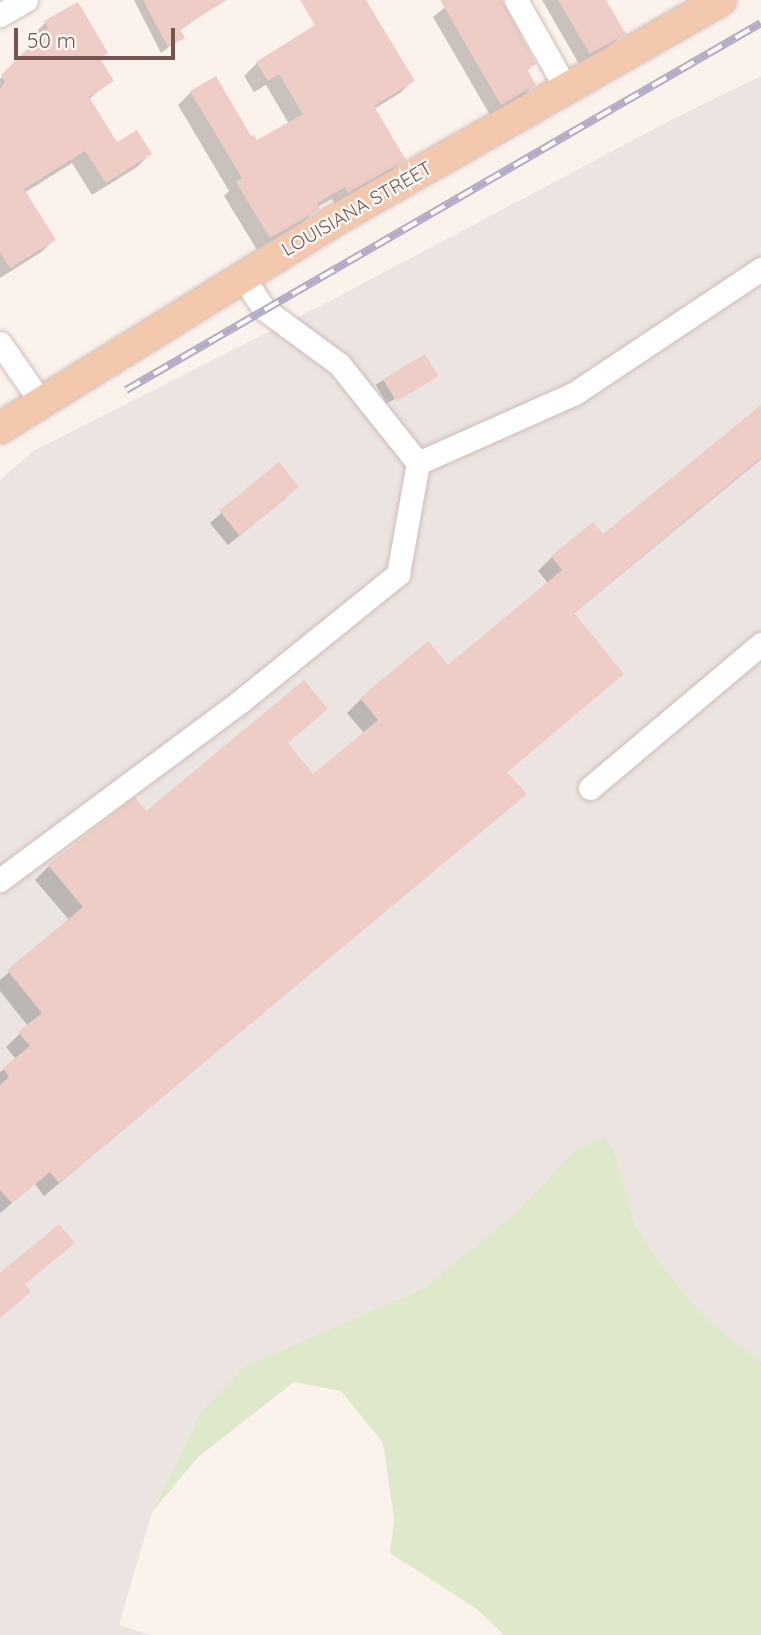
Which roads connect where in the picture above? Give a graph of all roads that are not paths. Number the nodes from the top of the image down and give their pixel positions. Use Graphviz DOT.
graph roads {
  1 [pos="26,0"];
  2 [pos="516,0"];
  3 [pos="721,0"];
  4 [pos="0,15"];
  5 [pos="566,88"];
  6 [pos="761,269"];
  7 [pos="243,277"];
  8 [pos="0,343"];
  9 [pos="41,402"];
  10 [pos="0,428"];
  11 [pos="418,463"];
  12 [pos="761,644"];
  13 [pos="590,788"];
  14 [pos="0,880"];
  1 -- 4 [label="street"];
  2 -- 5 [label="street"];
  3 -- 5 [label="main road, LOUISIANA STREET"];
  5 -- 7 [label="main road, LOUISIANA STREET"];
  6 -- 11 [label="street"];
  7 -- 9 [label="main road, LOUISIANA STREET"];
  7 -- 11 [label="street"];
  8 -- 9 [label="street"];
  9 -- 10 [label="main road, LOUISIANA STREET"];
  11 -- 14 [label="street"];
  12 -- 13 [label="street"];
}
